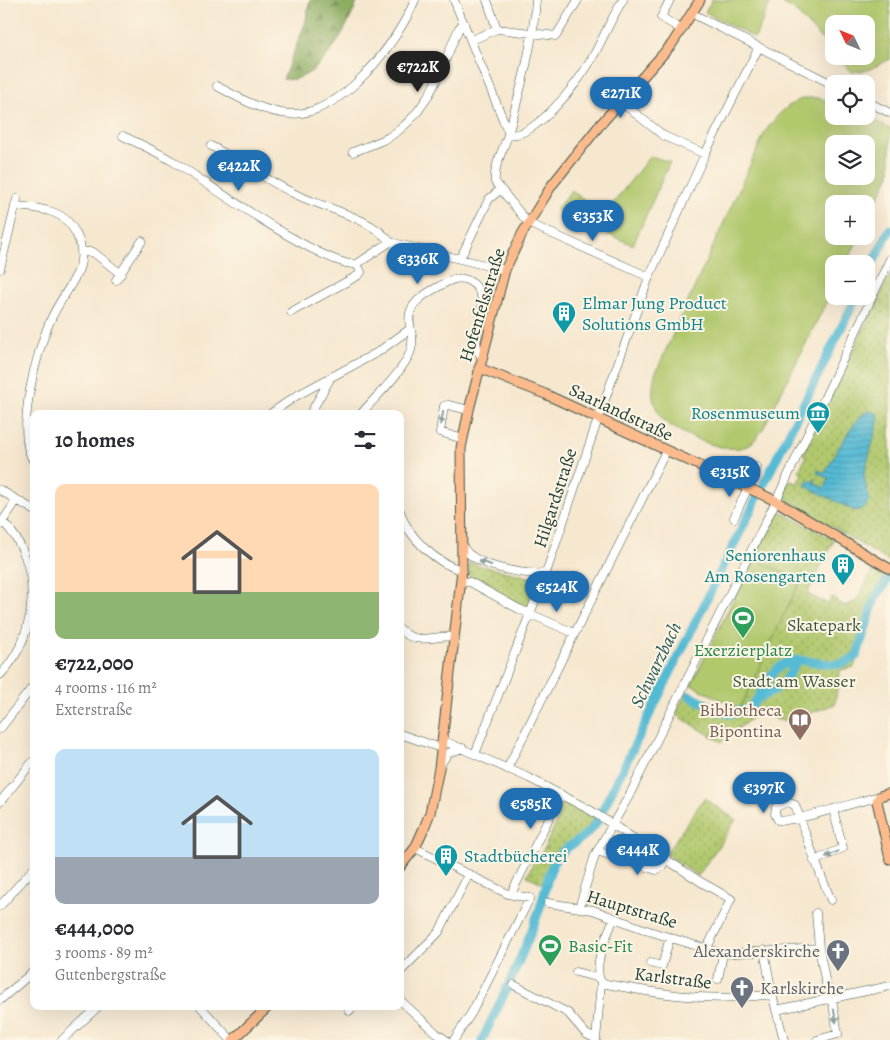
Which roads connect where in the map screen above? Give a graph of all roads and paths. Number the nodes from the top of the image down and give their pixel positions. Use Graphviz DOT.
graph roads {
  1 [pos="415,0"];
  2 [pos="454,0"];
  3 [pos="487,0"];
  4 [pos="536,0"];
  5 [pos="578,0"];
  6 [pos="623,0"];
  7 [pos="670,0"];
  8 [pos="700,0"];
  9 [pos="692,14"];
  10 [pos="464,23"];
  11 [pos="497,29"];
  12 [pos="682,30"];
  13 [pos="532,33"];
  14 [pos="472,40"];
  15 [pos="759,47"];
  16 [pos="825,80"];
  17 [pos="217,86"];
  18 [pos="621,102"];
  19 [pos="875,106"];
  20 [pos="890,113"];
  21 [pos="509,134"];
  22 [pos="123,136"];
  23 [pos="211,146"];
  24 [pos="353,152"];
  25 [pos="706,154"];
  26 [pos="500,190"];
  27 [pos="528,223"];
  28 [pos="142,241"];
  29 [pos="390,242"];
  30 [pos="81,252"];
  31 [pos="460,259"];
  32 [pos="890,259"];
  33 [pos="356,264"];
  34 [pos="0,269"];
  35 [pos="505,270"];
  36 [pos="649,277"];
  37 [pos="291,312"];
  38 [pos="410,329"];
  39 [pos="482,357"];
  40 [pos="479,368"];
  41 [pos="494,374"];
  42 [pos="333,376"];
  43 [pos="474,389"];
  44 [pos="276,410"];
  45 [pos="312,410"];
  46 [pos="364,410"];
  47 [pos="468,410"];
  48 [pos="598,419"];
  49 [pos="462,439"];
  50 [pos="666,451"];
  51 [pos="30,453"];
  52 [pos="758,467"];
  53 [pos="749,488"];
  54 [pos="0,490"];
  55 [pos="772,499"];
  56 [pos="17,500"];
  57 [pos="30,508"];
  58 [pos="734,518"];
  59 [pos="404,521"];
  60 [pos="2,523"];
  61 [pos="463,547"];
  62 [pos="890,568"];
  63 [pos="462,570"];
  64 [pos="546,573"];
  65 [pos="461,581"];
  66 [pos="30,582"];
  67 [pos="30,608"];
  68 [pos="530,614"];
  69 [pos="404,632"];
  70 [pos="574,633"];
  71 [pos="455,636"];
  72 [pos="0,675"];
  73 [pos="30,690"];
  74 [pos="0,729"];
  75 [pos="404,735"];
  76 [pos="442,744"];
  77 [pos="463,748"];
  78 [pos="475,754"];
  79 [pos="30,765"];
  80 [pos="439,768"];
  81 [pos="507,769"];
  82 [pos="890,793"];
  83 [pos="561,794"];
  84 [pos="877,797"];
  85 [pos="0,802"];
  86 [pos="833,809"];
  87 [pos="800,817"];
  88 [pos="614,824"];
  89 [pos="414,848"];
  90 [pos="597,851"];
  91 [pos="404,859"];
  92 [pos="667,859"];
  93 [pos="890,859"];
  94 [pos="814,861"];
  95 [pos="30,872"];
  96 [pos="469,874"];
  97 [pos="511,894"];
  98 [pos="831,900"];
  99 [pos="548,903"];
  100 [pos="0,906"];
  101 [pos="579,908"];
  102 [pos="816,913"];
  103 [pos="614,918"];
  104 [pos="670,938"];
  105 [pos="707,948"];
  106 [pos="819,948"];
  107 [pos="764,950"];
  108 [pos="723,954"];
  109 [pos="650,963"];
  110 [pos="404,968"];
  111 [pos="576,972"];
  112 [pos="30,974"];
  113 [pos="718,979"];
  114 [pos="600,981"];
  115 [pos="514,985"];
  116 [pos="890,986"];
  117 [pos="772,994"];
  118 [pos="830,999"];
  119 [pos="0,1000"];
  120 [pos="404,1004"];
  121 [pos="95,1010"];
  122 [pos="204,1010"];
  123 [pos="265,1010"];
  124 [pos="776,1010"];
  125 [pos="464,1026"];
  126 [pos="596,1039"];
  127 [pos="62,1040"];
  128 [pos="232,1040"];
  129 [pos="446,1040"];
  130 [pos="454,1040"];
  131 [pos="464,1040"];
  132 [pos="784,1040"];
  133 [pos="817,1040"];
  1 -- 17 [label="street"];
  2 -- 10 [label="street"];
  3 -- 11 [label="street"];
  4 -- 13 [label="street"];
  5 -- 13 [label="street"];
  6 -- 21 [label="street"];
  7 -- 12 [label="street"];
  8 -- 9 [label="main road, Hofenfelsstraße"];
  9 -- 12 [label="main road, Hofenfelsstraße"];
  9 -- 15 [label="street"];
  10 -- 14 [label="street"];
  10 -- 24 [label="street"];
  11 -- 13 [label="street"];
  11 -- 14 [label="street"];
  12 -- 18 [label="main road, Hofenfelsstraße"];
  13 -- 21 [label="street"];
  14 -- 21 [label="street"];
  15 -- 16 [label="street"];
  15 -- 25 [label="street, Hilgardstraße"];
  18 -- 25 [label="street"];
  18 -- 27 [label="main road, Hofenfelsstraße"];
  19 -- 20 [label="street"];
  21 -- 26 [label="street"];
  22 -- 33 [label="street"];
  23 -- 29 [label="street"];
  25 -- 36 [label="street, Hilgardstraße"];
  26 -- 27 [label="street"];
  26 -- 31 [label="street"];
  27 -- 35 [label="main road, Hofenfelsstraße"];
  27 -- 36 [label="street"];
  28 -- 30 [label="street"];
  29 -- 31 [label="street"];
  29 -- 33 [label="street"];
  30 -- 34 [label="street"];
  30 -- 51 [label="street"];
  31 -- 35 [label="street"];
  32 -- 55 [label="street"];
  33 -- 37 [label="street"];
  35 -- 39 [label="main road, Hofenfelsstraße"];
  36 -- 48 [label="street, Hilgardstraße"];
  38 -- 39 [label="street"];
  38 -- 42 [label="street"];
  38 -- 46 [label="street"];
  39 -- 40 [label="main road, Hofenfelsstraße"];
  40 -- 41 [label="main road, Saarlandstraße"];
  40 -- 43 [label="main road, Hofenfelsstraße"];
  41 -- 43 [label="main road"];
  41 -- 48 [label="main road, Saarlandstraße"];
  42 -- 44 [label="street"];
  42 -- 45 [label="street"];
  43 -- 47 [label="main road, Hofenfelsstraße"];
  47 -- 49 [label="main road, Hofenfelsstraße"];
  47 -- 49 [label="street, one-way"];
  48 -- 50 [label="main road, Saarlandstraße"];
  48 -- 64 [label="street, Hilgardstraße"];
  49 -- 61 [label="main road, Hofenfelsstraße"];
  50 -- 53 [label="main road, Saarlandstraße"];
  50 -- 70 [label="street"];
  52 -- 53 [label="street"];
  53 -- 55 [label="main road, Saarlandstraße"];
  53 -- 58 [label="street"];
  54 -- 56 [label="street"];
  55 -- 62 [label="main road, Saarlandstraße"];
  55 -- 88 [label="street"];
  56 -- 57 [label="street"];
  56 -- 60 [label="street"];
  59 -- 63 [label="street"];
  60 -- 66 [label="street"];
  61 -- 63 [label="main road, Hofenfelsstraße"];
  64 -- 61 [label="street, one-way"];
  63 -- 65 [label="main road, Hofenfelsstraße"];
  64 -- 68 [label="street, Hilgardstraße"];
  65 -- 68 [label="street"];
  65 -- 71 [label="main road, Hofenfelsstraße"];
  67 -- 72 [label="street"];
  68 -- 70 [label="street"];
  68 -- 78 [label="street, Hilgardstraße"];
  69 -- 71 [label="street"];
  70 -- 81 [label="street"];
  71 -- 76 [label="main road, Hofenfelsstraße"];
  73 -- 74 [label="street"];
  75 -- 76 [label="street"];
  76 -- 77 [label="street"];
  76 -- 80 [label="main road, Hofenfelsstraße"];
  77 -- 78 [label="street"];
  77 -- 80 [label="street"];
  78 -- 81 [label="street"];
  79 -- 85 [label="street"];
  80 -- 89 [label="main road, Hofenfelsstraße"];
  81 -- 83 [label="street"];
  82 -- 84 [label="main road"];
  83 -- 88 [label="street"];
  83 -- 97 [label="street"];
  84 -- 86 [label="street"];
  84 -- 93 [label="main road"];
  86 -- 87 [label="street"];
  86 -- 94 [label="street, one-way"];
  87 -- 87 [label="street"];
  87 -- 94 [label="street"];
  88 -- 90 [label="street"];
  88 -- 92 [label="street"];
  89 -- 91 [label="main road, Hofenfelsstraße"];
  89 -- 96 [label="street"];
  90 -- 92 [label="street"];
  90 -- 101 [label="street"];
  92 -- 105 [label="street"];
  94 -- 98 [label="street"];
  95 -- 100 [label="street"];
  96 -- 97 [label="street"];
  96 -- 110 [label="street"];
  97 -- 125 [label="street"];
  99 -- 101 [label="street, Hauptstraße"];
  101 -- 103 [label="street, Hauptstraße"];
  102 -- 106 [label="street"];
  103 -- 104 [label="street, Hauptstraße"];
  103 -- 114 [label="street"];
  104 -- 105 [label="street, Hauptstraße"];
  104 -- 109 [label="street"];
  105 -- 108 [label="street, Hauptstraße"];
  106 -- 107 [label="street, Hauptstraße"];
  106 -- 118 [label="street"];
  107 -- 108 [label="street, Hauptstraße"];
  107 -- 117 [label="street"];
  108 -- 113 [label="street"];
  111 -- 114 [label="street, Karlstraße"];
  112 -- 119 [label="street"];
  114 -- 117 [label="street, Karlstraße"];
  114 -- 126 [label="street"];
  115 -- 126 [label="street"];
  116 -- 118 [label="street"];
  117 -- 124 [label="street"];
  118 -- 124 [label="street"];
  118 -- 133 [label="street, one-way"];
  120 -- 129 [label="street"];
  121 -- 127 [label="street"];
  122 -- 128 [label="street"];
  123 -- 128 [label="main road"];
  124 -- 132 [label="street"];
  125 -- 130 [label="street"];
  125 -- 131 [label="street"];
}
